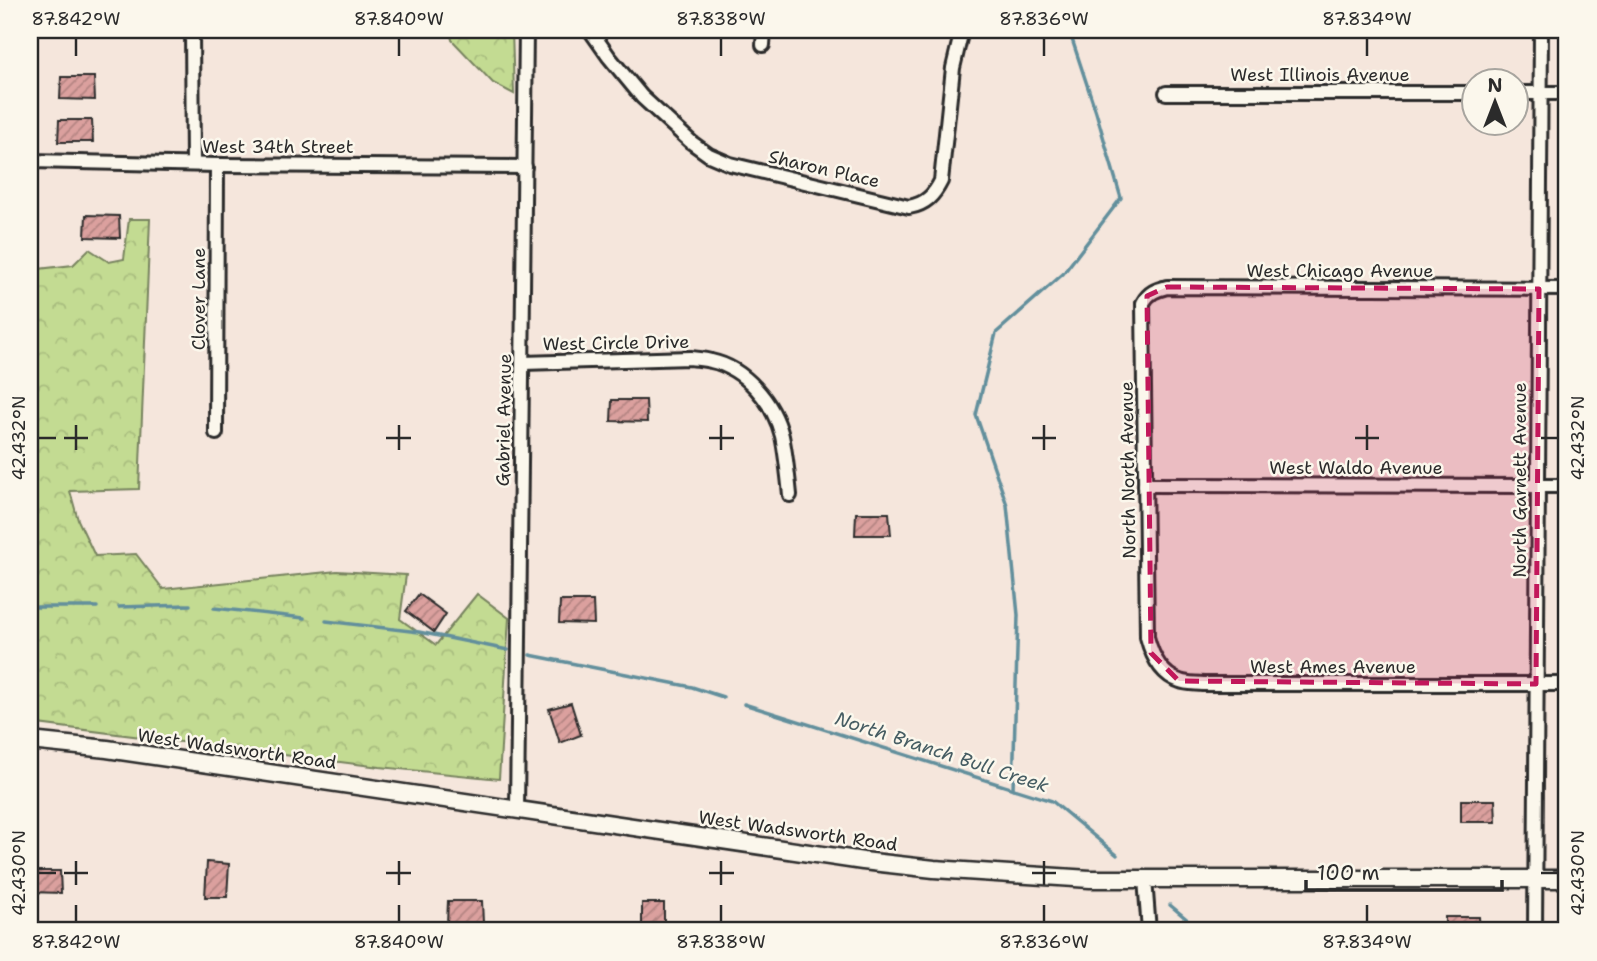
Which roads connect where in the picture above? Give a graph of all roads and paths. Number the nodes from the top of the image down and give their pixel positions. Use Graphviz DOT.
graph roads {
  1 [pos="192,30"];
  2 [pos="526,30"];
  3 [pos="590,30"];
  4 [pos="764,30"];
  5 [pos="962,30"];
  6 [pos="1541,30"];
  7 [pos="763,45"];
  8 [pos="1166,93"];
  9 [pos="1460,93"];
  10 [pos="1530,93"];
  11 [pos="1540,93"];
  12 [pos="1567,93"];
  13 [pos="30,161"];
  14 [pos="193,164"];
  15 [pos="217,165"];
  16 [pos="525,167"];
  17 [pos="1539,289"];
  18 [pos="1567,289"];
  19 [pos="1144,328"];
  20 [pos="523,363"];
  21 [pos="216,433"];
  22 [pos="1145,485"];
  23 [pos="1537,486"];
  24 [pos="1567,486"];
  25 [pos="790,495"];
  26 [pos="1147,613"];
  27 [pos="1536,684"];
  28 [pos="1567,684"];
  29 [pos="30,741"];
  30 [pos="517,810"];
  31 [pos="1535,879"];
  32 [pos="1567,879"];
  33 [pos="1145,880"];
  34 [pos="1149,931"];
  35 [pos="1535,931"];
  1 -- 14 [label="street"];
  2 -- 16 [label="street, Gabriel Avenue"];
  3 -- 5 [label="street, Sharon Place"];
  4 -- 7 [label="street"];
  6 -- 11 [label="street, North Garnett Avenue"];
  8 -- 9 [label="street, West Illinois Avenue"];
  10 -- 11 [label="street"];
  11 -- 12 [label="street"];
  11 -- 17 [label="street, North Garnett Avenue"];
  13 -- 14 [label="street, West 34th Street"];
  14 -- 15 [label="street, West 34th Street"];
  15 -- 16 [label="street, West 34th Street"];
  15 -- 21 [label="street, Clover Lane"];
  16 -- 20 [label="street, Gabriel Avenue"];
  17 -- 18 [label="street, West Chicago Avenue"];
  17 -- 19 [label="street, West Chicago Avenue"];
  17 -- 23 [label="street, North Garnett Avenue"];
  19 -- 22 [label="street, North North Avenue"];
  20 -- 25 [label="street, West Circle Drive"];
  20 -- 30 [label="street, Gabriel Avenue"];
  22 -- 23 [label="street, West Waldo Avenue"];
  22 -- 26 [label="street, North North Avenue"];
  23 -- 24 [label="street, West Waldo Avenue"];
  23 -- 27 [label="street, North Garnett Avenue"];
  26 -- 27 [label="street, West Ames Avenue"];
  27 -- 28 [label="street, West Ames Avenue"];
  27 -- 31 [label="street, North Garnett Avenue"];
  29 -- 30 [label="main road, West Wadsworth Road"];
  30 -- 33 [label="main road, West Wadsworth Road"];
  31 -- 32 [label="main road, West Wadsworth Road"];
  31 -- 33 [label="main road, West Wadsworth Road"];
  31 -- 35 [label="street, North Garnett Avenue"];
  33 -- 34 [label="street"];
}
